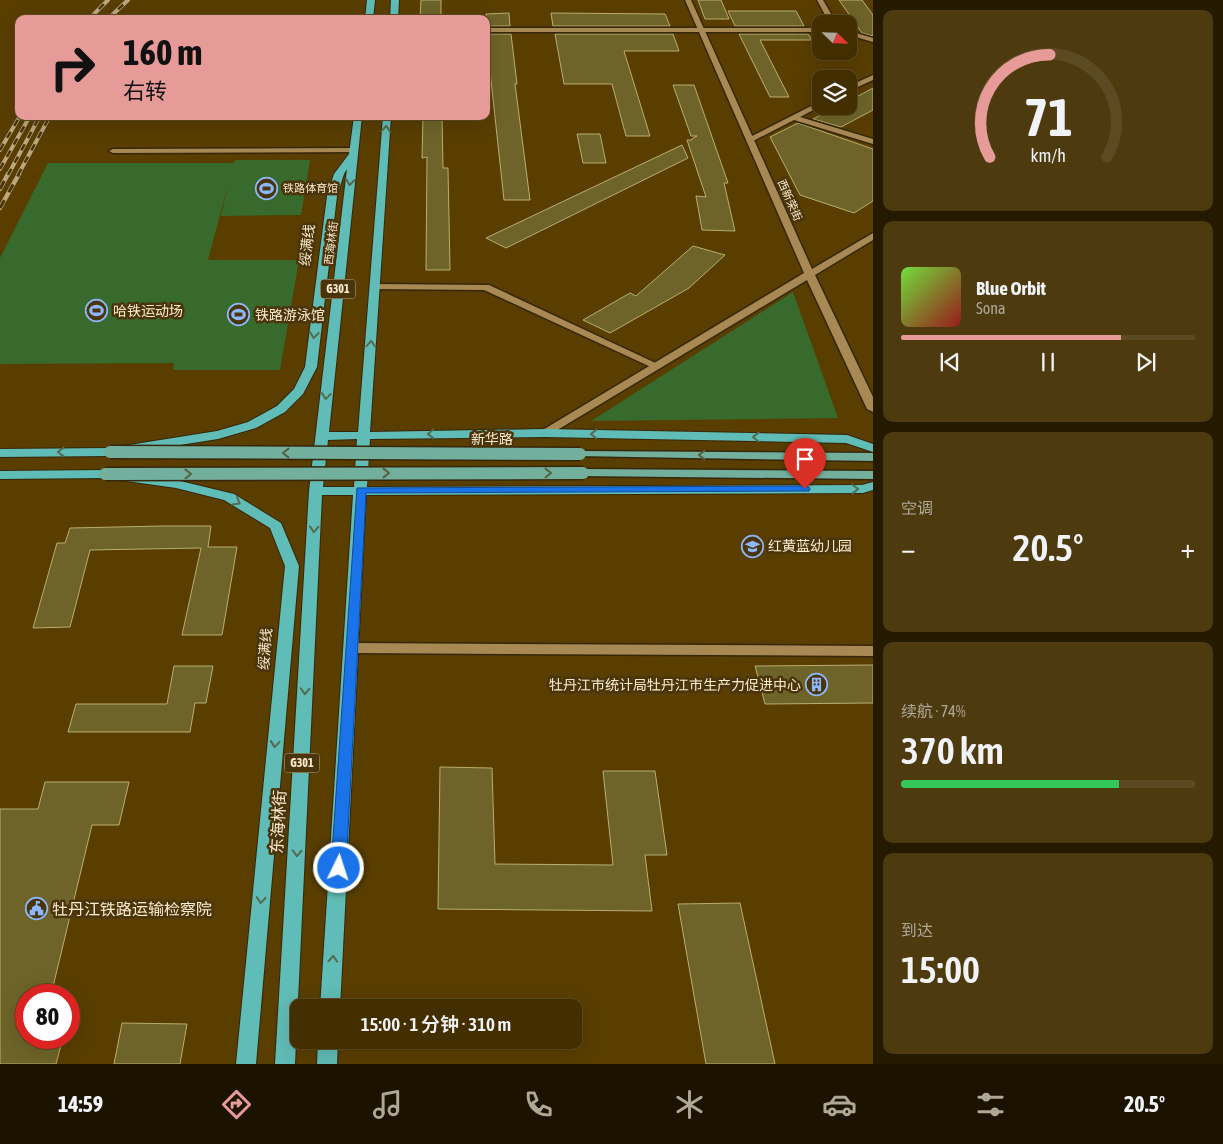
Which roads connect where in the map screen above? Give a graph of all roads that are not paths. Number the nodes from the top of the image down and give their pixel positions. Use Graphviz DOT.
graph roads {
  1 [pos="371,0"];
  2 [pos="395,0"];
  3 [pos="688,0"];
  4 [pos="820,0"];
  5 [pos="369,15"];
  6 [pos="394,15"];
  7 [pos="829,15"];
  8 [pos="490,30"];
  9 [pos="701,30"];
  10 [pos="812,30"];
  11 [pos="858,36"];
  12 [pos="873,40"];
  13 [pos="873,77"];
  14 [pos="857,85"];
  15 [pos="812,108"];
  16 [pos="793,117"];
  17 [pos="358,120"];
  18 [pos="387,120"];
  19 [pos="750,139"];
  20 [pos="873,142"];
  21 [pos="113,151"];
  22 [pos="354,152"];
  23 [pos="873,236"];
  24 [pos="810,275"];
  25 [pos="375,287"];
  26 [pos="657,366"];
  27 [pos="873,409"];
  28 [pos="545,433"];
  29 [pos="365,435"];
  30 [pos="321,436"];
  31 [pos="873,448"];
  32 [pos="110,452"];
  33 [pos="0,453"];
  34 [pos="873,456"];
  35 [pos="319,463"];
  36 [pos="105,474"];
  37 [pos="0,475"];
  38 [pos="873,475"];
  39 [pos="873,486"];
  40 [pos="360,490"];
  41 [pos="316,491"];
  42 [pos="352,648"];
  43 [pos="873,651"];
  44 [pos="331,999"];
  45 [pos="328,1049"];
  46 [pos="246,1064"];
  47 [pos="285,1064"];
  48 [pos="327,1064"];
  1 -- 5 [label="highway"];
  2 -- 6 [label="highway"];
  3 -- 9 [label="street, 西新荣街"];
  4 -- 7 [label="street"];
  8 -- 9 [label="street"];
  9 -- 10 [label="street"];
  9 -- 19 [label="street, 西新荣街"];
  11 -- 12 [label="street"];
  13 -- 14 [label="street"];
  15 -- 16 [label="street"];
  16 -- 19 [label="street"];
  16 -- 20 [label="street"];
  17 -- 22 [label="highway, 西海林街 / G301"];
  25 -- 18 [label="highway, G301, one-way"];
  19 -- 24 [label="street, 西新荣街"];
  21 -- 22 [label="street"];
  22 -- 30 [label="highway, 西海林街 / G301, one-way"];
  22 -- 32 [label="highway, 绥满线 / G301, one-way, bridge"];
  23 -- 24 [label="street"];
  24 -- 26 [label="street"];
  24 -- 27 [label="street, 西新荣街"];
  25 -- 26 [label="street"];
  29 -- 25 [label="highway, G301, one-way"];
  26 -- 28 [label="street"];
  28 -- 29 [label="highway, one-way"];
  31 -- 28 [label="highway, one-way"];
  29 -- 30 [label="highway"];
  29 -- 40 [label="highway, G301"];
  30 -- 35 [label="highway, 西海林街 / G301"];
  32 -- 33 [label="highway, 绥满线 / G301, one-way"];
  34 -- 32 [label="main road, 新华路, one-way, bridge"];
  35 -- 41 [label="highway, 东海林街 / G301"];
  36 -- 37 [label="highway, 绥满线 / G301"];
  36 -- 38 [label="main road, one-way, bridge"];
  36 -- 46 [label="highway, 绥满线 / G301, one-way, bridge"];
  40 -- 39 [label="highway, one-way"];
  40 -- 41 [label="highway"];
  40 -- 42 [label="highway, G301"];
  41 -- 47 [label="highway, 东海林街 / G301, one-way"];
  42 -- 43 [label="street"];
  44 -- 42 [label="highway, G301, one-way"];
  45 -- 48 [label="highway"];
}
